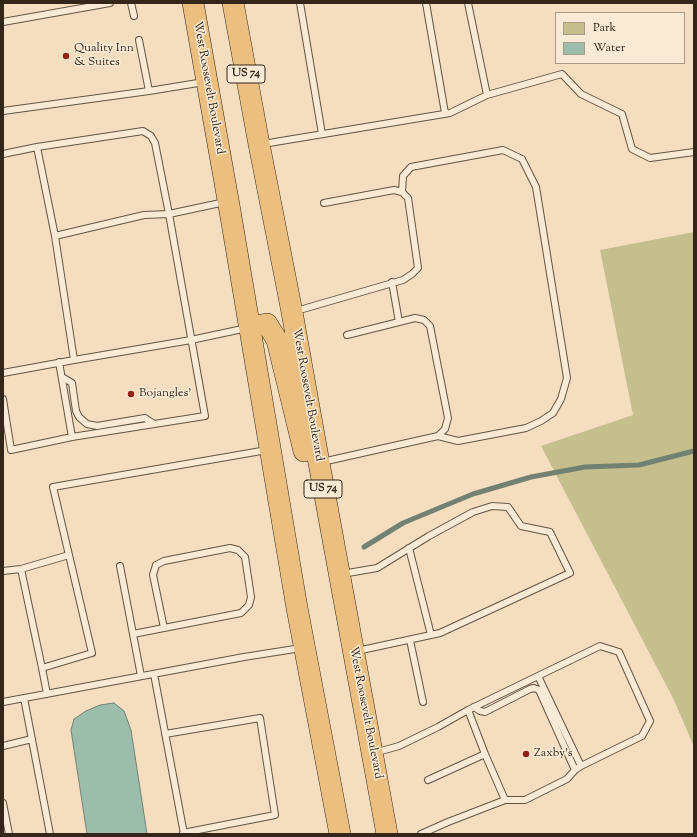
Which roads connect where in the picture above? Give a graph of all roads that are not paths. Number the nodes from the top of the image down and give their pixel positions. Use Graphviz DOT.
graph roads {
  1 [pos="110,3"];
  2 [pos="131,3"];
  3 [pos="193,3"];
  4 [pos="233,3"];
  5 [pos="300,3"];
  6 [pos="426,3"];
  7 [pos="468,3"];
  8 [pos="134,16"];
  9 [pos="3,22"];
  10 [pos="139,40"];
  11 [pos="207,81"];
  12 [pos="149,91"];
  13 [pos="487,95"];
  14 [pos="3,111"];
  15 [pos="445,113"];
  16 [pos="322,134"];
  17 [pos="259,144"];
  18 [pos="37,147"];
  19 [pos="694,152"];
  20 [pos="3,154"];
  21 [pos="402,192"];
  22 [pos="228,202"];
  23 [pos="324,203"];
  24 [pos="169,214"];
  25 [pos="55,236"];
  26 [pos="392,282"];
  27 [pos="292,312"];
  28 [pos="399,322"];
  29 [pos="250,327"];
  30 [pos="347,335"];
  31 [pos="191,340"];
  32 [pos="74,360"];
  33 [pos="59,362"];
  34 [pos="3,373"];
  35 [pos="62,377"];
  36 [pos="3,400"];
  37 [pos="4,409"];
  38 [pos="154,424"];
  39 [pos="438,436"];
  40 [pos="72,438"];
  41 [pos="270,449"];
  42 [pos="319,463"];
  43 [pos="332,537"];
  44 [pos="409,548"];
  45 [pos="69,556"];
  46 [pos="120,566"];
  47 [pos="21,569"];
  48 [pos="3,571"];
  49 [pos="339,574"];
  50 [pos="164,628"];
  51 [pos="133,634"];
  52 [pos="432,635"];
  53 [pos="410,640"];
  54 [pos="304,648"];
  55 [pos="354,652"];
  56 [pos="42,668"];
  57 [pos="154,674"];
  58 [pos="141,676"];
  59 [pos="538,676"];
  60 [pos="47,694"];
  61 [pos="24,698"];
  62 [pos="3,702"];
  63 [pos="423,702"];
  64 [pos="471,709"];
  65 [pos="165,734"];
  66 [pos="32,739"];
  67 [pos="3,746"];
  68 [pos="373,754"];
  69 [pos="485,754"];
  70 [pos="578,768"];
  71 [pos="428,780"];
  72 [pos="505,800"];
  73 [pos="3,803"];
  74 [pos="184,833"];
  75 [pos="9,834"];
  76 [pos="50,834"];
  77 [pos="340,834"];
  78 [pos="387,834"];
  79 [pos="421,834"];
  1 -- 9 [label="lane"];
  2 -- 8 [label="lane"];
  3 -- 11 [label="highway, West Roosevelt Boulevard"];
  4 -- 17 [label="highway, West Roosevelt Boulevard / US 74"];
  5 -- 16 [label="lane"];
  6 -- 15 [label="lane"];
  7 -- 13 [label="lane"];
  10 -- 12 [label="lane"];
  11 -- 12 [label="lane"];
  11 -- 22 [label="highway, West Roosevelt Boulevard"];
  12 -- 14 [label="lane"];
  13 -- 15 [label="lane"];
  13 -- 19 [label="lane"];
  15 -- 16 [label="lane"];
  16 -- 17 [label="lane"];
  17 -- 27 [label="highway, West Roosevelt Boulevard / US 74"];
  18 -- 20 [label="lane"];
  18 -- 24 [label="lane"];
  18 -- 25 [label="lane"];
  21 -- 23 [label="lane"];
  21 -- 26 [label="lane"];
  21 -- 39 [label="lane"];
  22 -- 24 [label="lane"];
  22 -- 29 [label="highway, West Roosevelt Boulevard"];
  24 -- 25 [label="lane"];
  24 -- 31 [label="lane"];
  25 -- 32 [label="lane"];
  26 -- 27 [label="lane"];
  26 -- 28 [label="lane"];
  27 -- 42 [label="highway, West Roosevelt Boulevard / US 74"];
  28 -- 30 [label="lane"];
  28 -- 39 [label="lane"];
  29 -- 31 [label="lane"];
  29 -- 41 [label="highway, West Roosevelt Boulevard"];
  29 -- 43 [label="highway"];
  31 -- 32 [label="lane"];
  31 -- 38 [label="lane"];
  32 -- 33 [label="lane"];
  33 -- 34 [label="lane"];
  33 -- 35 [label="lane"];
  35 -- 38 [label="lane"];
  35 -- 40 [label="lane"];
  36 -- 37 [label="lane"];
  37 -- 40 [label="lane"];
  38 -- 40 [label="lane"];
  39 -- 42 [label="lane"];
  41 -- 45 [label="lane"];
  41 -- 54 [label="highway, West Roosevelt Boulevard"];
  42 -- 43 [label="highway, West Roosevelt Boulevard / US 74"];
  43 -- 49 [label="highway, West Roosevelt Boulevard / US 74"];
  44 -- 49 [label="lane"];
  44 -- 52 [label="lane"];
  44 -- 52 [label="lane"];
  45 -- 47 [label="lane"];
  45 -- 56 [label="lane"];
  46 -- 51 [label="lane"];
  47 -- 48 [label="lane"];
  47 -- 56 [label="lane"];
  49 -- 55 [label="highway, West Roosevelt Boulevard / US 74"];
  50 -- 50 [label="lane"];
  50 -- 51 [label="lane"];
  51 -- 58 [label="lane"];
  52 -- 53 [label="lane"];
  53 -- 55 [label="lane"];
  53 -- 63 [label="lane"];
  54 -- 57 [label="lane"];
  54 -- 77 [label="highway, West Roosevelt Boulevard"];
  55 -- 68 [label="highway, West Roosevelt Boulevard / US 74"];
  56 -- 60 [label="lane"];
  57 -- 58 [label="lane"];
  57 -- 65 [label="lane"];
  58 -- 60 [label="lane"];
  59 -- 64 [label="lane"];
  59 -- 70 [label="lane"];
  59 -- 70 [label="lane"];
  60 -- 61 [label="lane"];
  61 -- 62 [label="lane"];
  61 -- 66 [label="lane"];
  64 -- 68 [label="lane"];
  64 -- 69 [label="lane"];
  64 -- 70 [label="lane"];
  65 -- 74 [label="lane"];
  65 -- 74 [label="lane"];
  66 -- 67 [label="lane"];
  66 -- 76 [label="lane"];
  68 -- 78 [label="highway, West Roosevelt Boulevard / US 74"];
  69 -- 71 [label="lane"];
  69 -- 72 [label="lane"];
  70 -- 72 [label="lane"];
  72 -- 79 [label="lane"];
  73 -- 75 [label="lane"];
}
